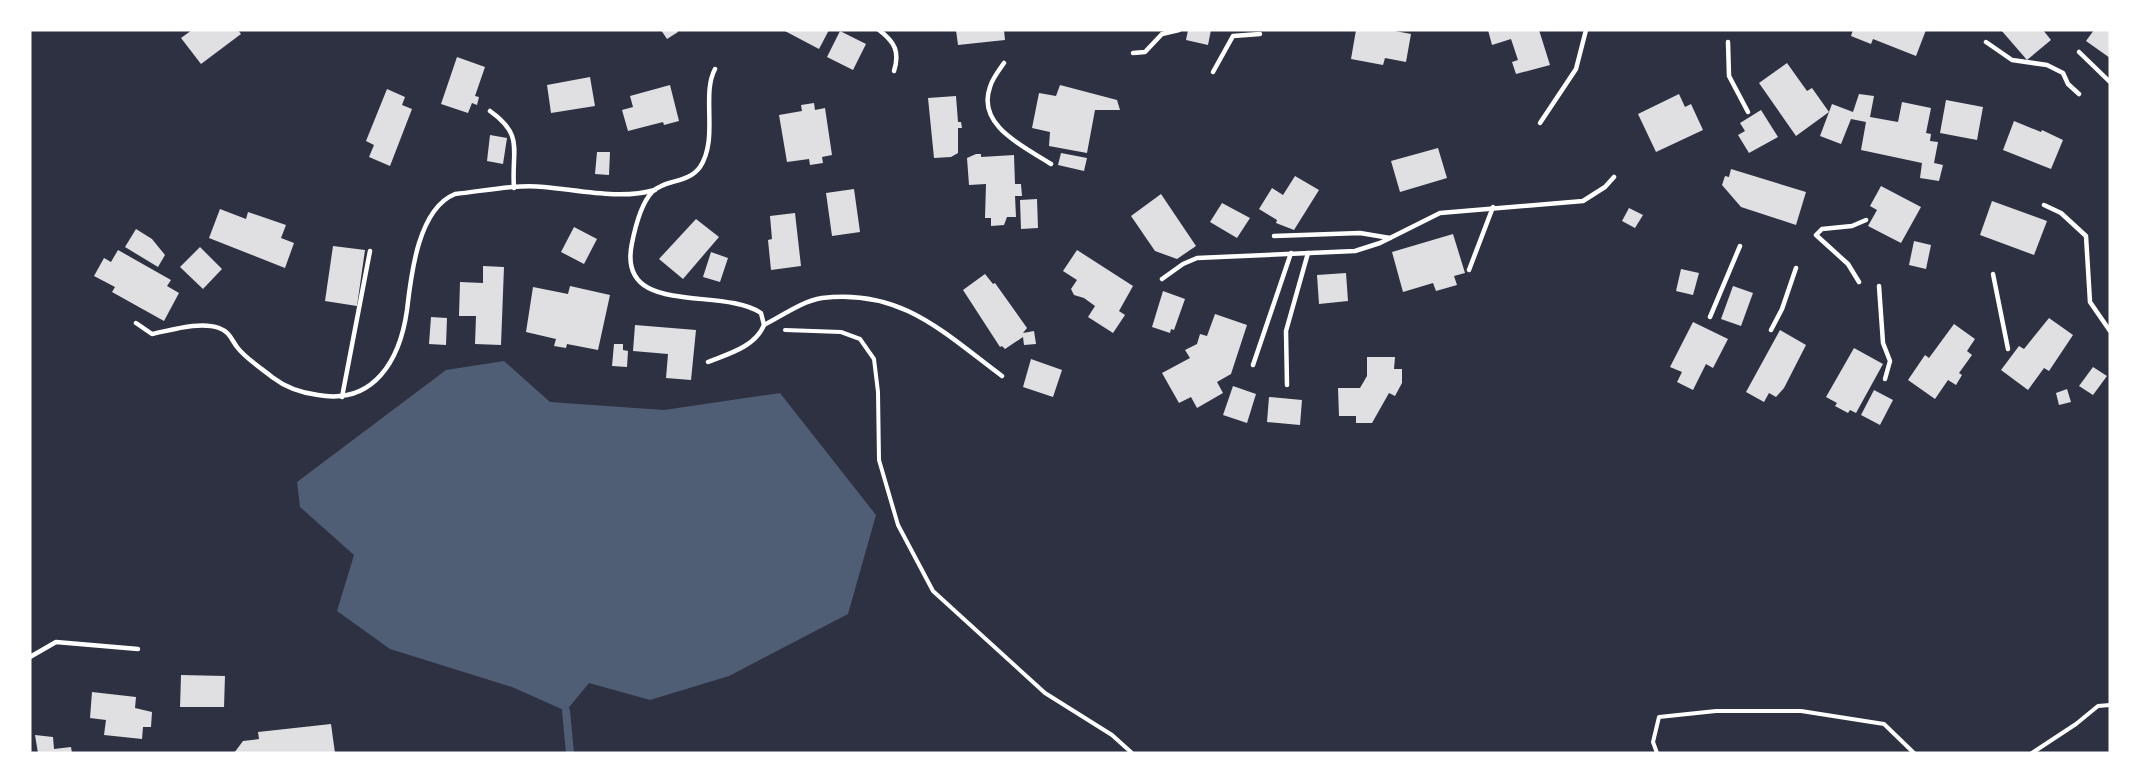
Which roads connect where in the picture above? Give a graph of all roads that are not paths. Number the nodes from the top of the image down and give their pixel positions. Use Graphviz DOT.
graph roads {
  1 [pos="879,30"];
  2 [pos="1179,30"];
  3 [pos="1587,30"];
  4 [pos="1233,33"];
  5 [pos="1260,34"];
  6 [pos="1728,42"];
  7 [pos="1986,42"];
  8 [pos="2079,52"];
  9 [pos="1133,53"];
  10 [pos="1004,63"];
  11 [pos="715,69"];
  12 [pos="894,71"];
  13 [pos="1213,72"];
  14 [pos="2110,82"];
  15 [pos="2079,94"];
  16 [pos="490,111"];
  17 [pos="1749,112"];
  18 [pos="1540,123"];
  19 [pos="1051,164"];
  20 [pos="1614,177"];
  21 [pos="514,188"];
  22 [pos="655,190"];
  23 [pos="2044,205"];
  24 [pos="1493,207"];
  25 [pos="1866,219"];
  26 [pos="1274,236"];
  27 [pos="1390,238"];
  28 [pos="1740,246"];
  29 [pos="370,251"];
  30 [pos="1291,253"];
  31 [pos="1308,253"];
  32 [pos="1796,268"];
  33 [pos="1469,270"];
  34 [pos="1993,274"];
  35 [pos="1162,279"];
  36 [pos="1859,282"];
  37 [pos="1879,286"];
  38 [pos="1710,317"];
  39 [pos="136,322"];
  40 [pos="764,325"];
  41 [pos="1771,330"];
  42 [pos="2110,331"];
  43 [pos="2008,349"];
  44 [pos="708,362"];
  45 [pos="1253,364"];
  46 [pos="1002,376"];
  47 [pos="1885,380"];
  48 [pos="1287,385"];
  49 [pos="342,397"];
  50 [pos="138,649"];
  51 [pos="30,657"];
  1 -- 12 [label="lane"];
  2 -- 9 [label="lane"];
  3 -- 18 [label="lane"];
  4 -- 5 [label="lane"];
  4 -- 13 [label="lane"];
  6 -- 17 [label="lane"];
  7 -- 15 [label="lane"];
  8 -- 14 [label="lane"];
  10 -- 19 [label="lane"];
  11 -- 22 [label="lane"];
  16 -- 21 [label="lane"];
  20 -- 24 [label="lane"];
  21 -- 22 [label="lane"];
  21 -- 49 [label="lane"];
  22 -- 40 [label="lane"];
  23 -- 42 [label="lane"];
  24 -- 27 [label="lane"];
  24 -- 33 [label="lane"];
  25 -- 36 [label="lane"];
  26 -- 27 [label="lane"];
  27 -- 31 [label="lane"];
  28 -- 38 [label="lane"];
  29 -- 49 [label="lane"];
  30 -- 31 [label="lane"];
  30 -- 35 [label="lane"];
  30 -- 45 [label="lane"];
  31 -- 48 [label="lane"];
  32 -- 41 [label="lane"];
  34 -- 43 [label="lane"];
  37 -- 47 [label="lane"];
  39 -- 49 [label="lane"];
  40 -- 44 [label="lane"];
  40 -- 46 [label="lane"];
  50 -- 51 [label="lane"];
}
